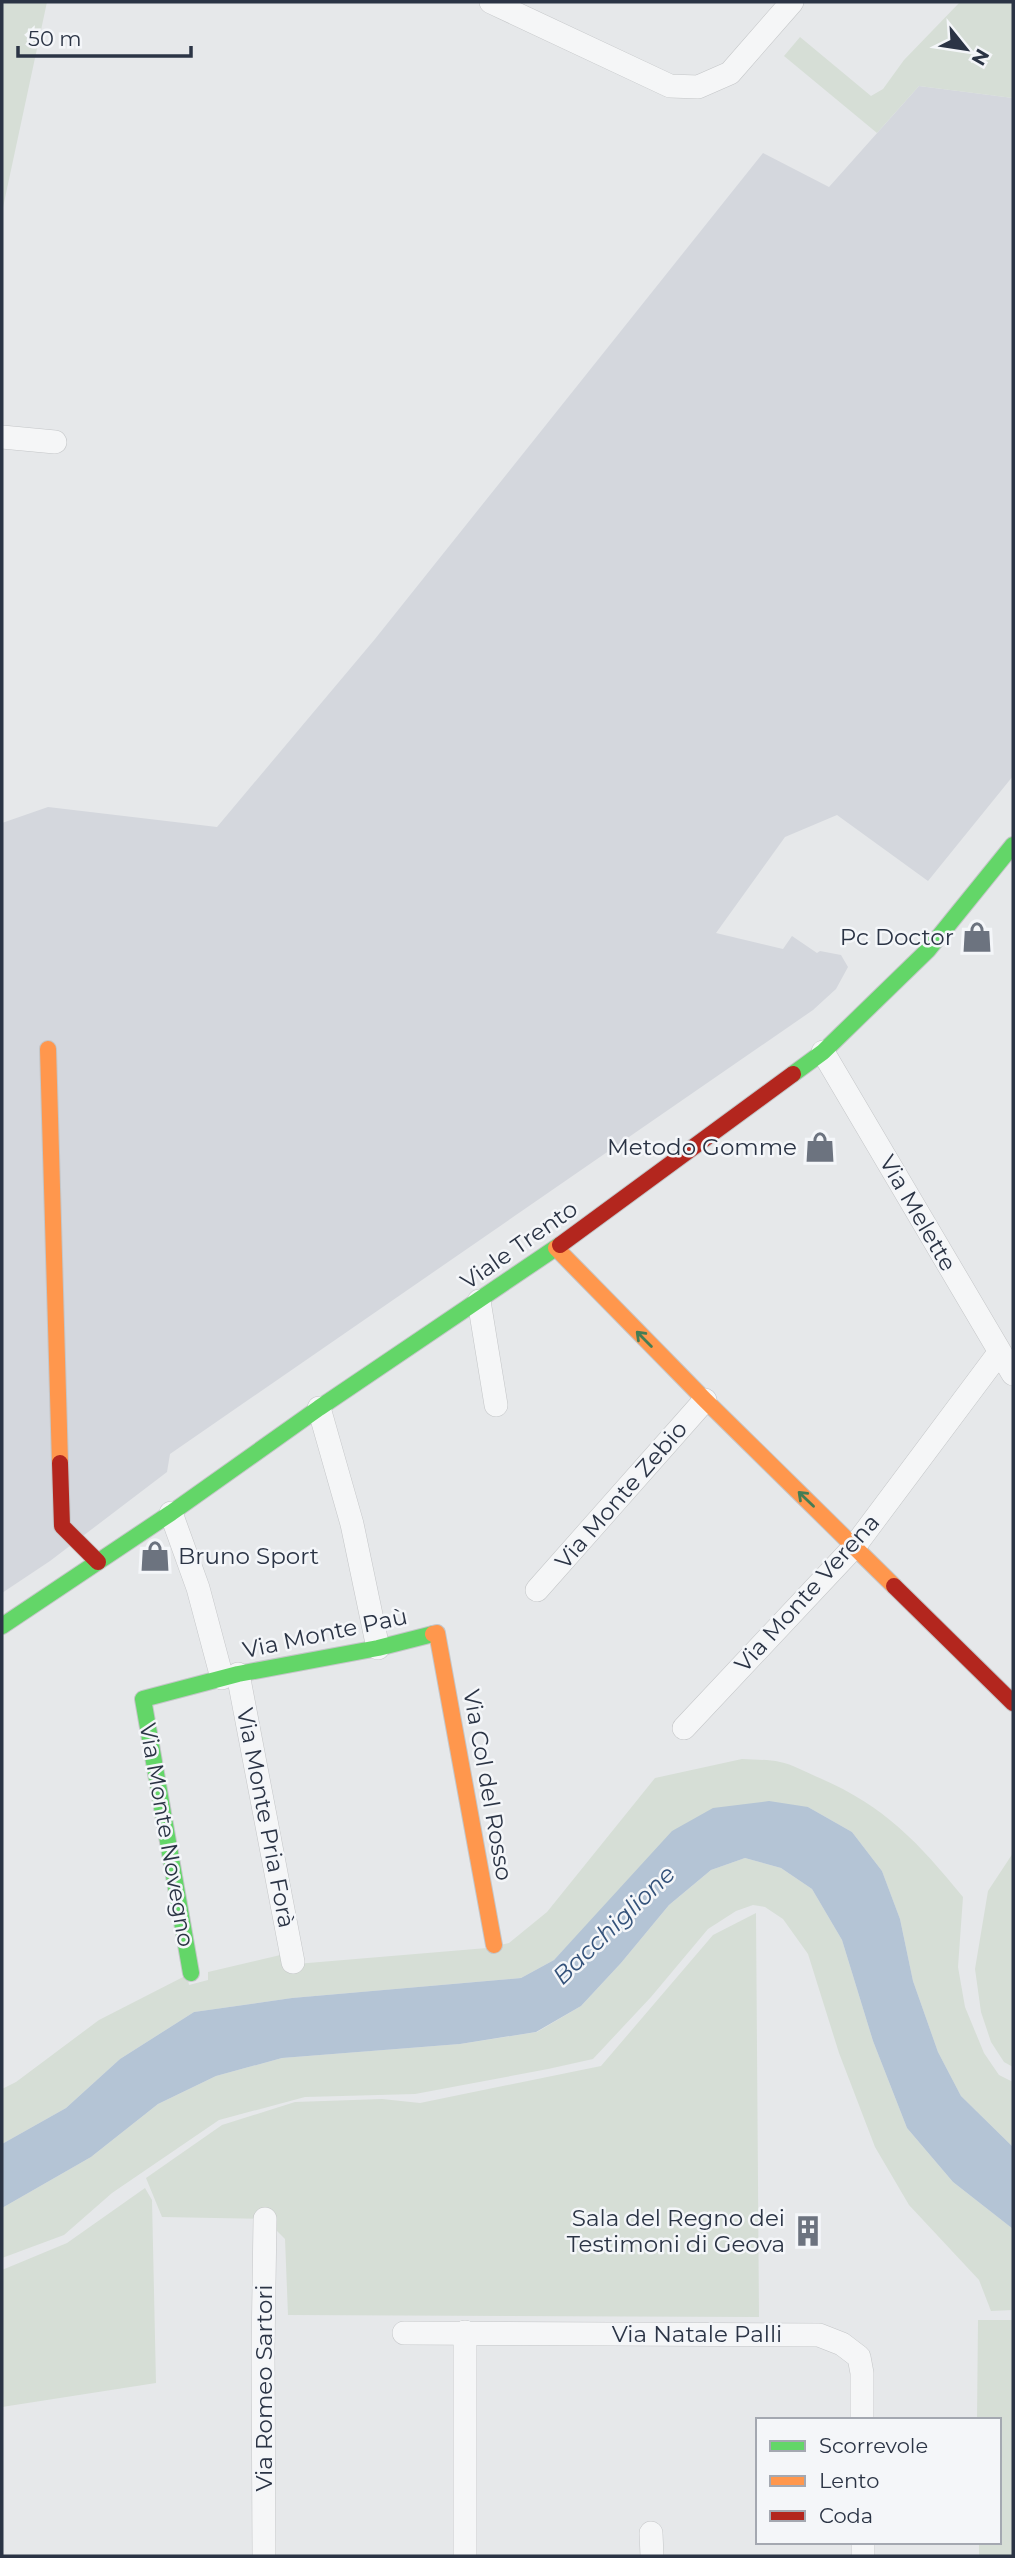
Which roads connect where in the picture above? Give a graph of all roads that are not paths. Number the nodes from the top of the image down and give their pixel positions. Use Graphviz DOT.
graph roads {
  1 [pos="491,2"];
  2 [pos="792,2"];
  3 [pos="2,437"];
  4 [pos="55,442"];
  5 [pos="1013,845"];
  6 [pos="48,1049"];
  7 [pos="823,1052"];
  8 [pos="556,1248"];
  9 [pos="479,1301"];
  10 [pos="999,1353"];
  11 [pos="1013,1374"];
  12 [pos="705,1400"];
  13 [pos="496,1405"];
  14 [pos="319,1408"];
  15 [pos="171,1513"];
  16 [pos="854,1547"];
  17 [pos="98,1562"];
  18 [pos="537,1590"];
  19 [pos="2,1626"];
  20 [pos="437,1633"];
  21 [pos="378,1648"];
  22 [pos="230,1676"];
  23 [pos="1013,1703"];
  24 [pos="684,1728"];
  25 [pos="494,1945"];
  26 [pos="293,1962"];
  27 [pos="191,1973"];
  28 [pos="265,2219"];
  29 [pos="465,2332"];
  30 [pos="404,2333"];
  31 [pos="862,2418"];
  32 [pos="264,2556"];
  33 [pos="465,2556"];
  1 -- 2 [label="street"];
  3 -- 4 [label="street"];
  5 -- 7 [label="street, Viale Trento"];
  6 -- 17 [label="street"];
  7 -- 8 [label="street, Viale Trento"];
  7 -- 10 [label="street, Via Melette"];
  8 -- 9 [label="street, Viale Trento"];
  12 -- 8 [label="street, Via Monte Zebio, one-way"];
  9 -- 13 [label="street"];
  9 -- 14 [label="street, Viale Trento"];
  10 -- 11 [label="street, Via Melette"];
  10 -- 16 [label="street, Via Monte Verena"];
  16 -- 12 [label="street, Via Monte Zebio, one-way"];
  12 -- 18 [label="street, Via Monte Zebio"];
  14 -- 15 [label="street, Viale Trento"];
  14 -- 21 [label="street"];
  15 -- 17 [label="street, Viale Trento"];
  15 -- 22 [label="street"];
  16 -- 23 [label="street, Via Monte Zebio"];
  16 -- 24 [label="street, Via Monte Verena"];
  17 -- 19 [label="street, Viale Trento"];
  20 -- 21 [label="street, Via Monte Paù"];
  20 -- 25 [label="street, Via Col del Rosso"];
  21 -- 22 [label="street, Via Monte Paù"];
  22 -- 26 [label="street, Via Monte Pria Forà"];
  22 -- 27 [label="street, Via Monte Novegno"];
  28 -- 32 [label="street, Via Romeo Sartori"];
  29 -- 30 [label="street"];
  29 -- 31 [label="street, Via Natale Palli"];
  29 -- 33 [label="street"];
}
